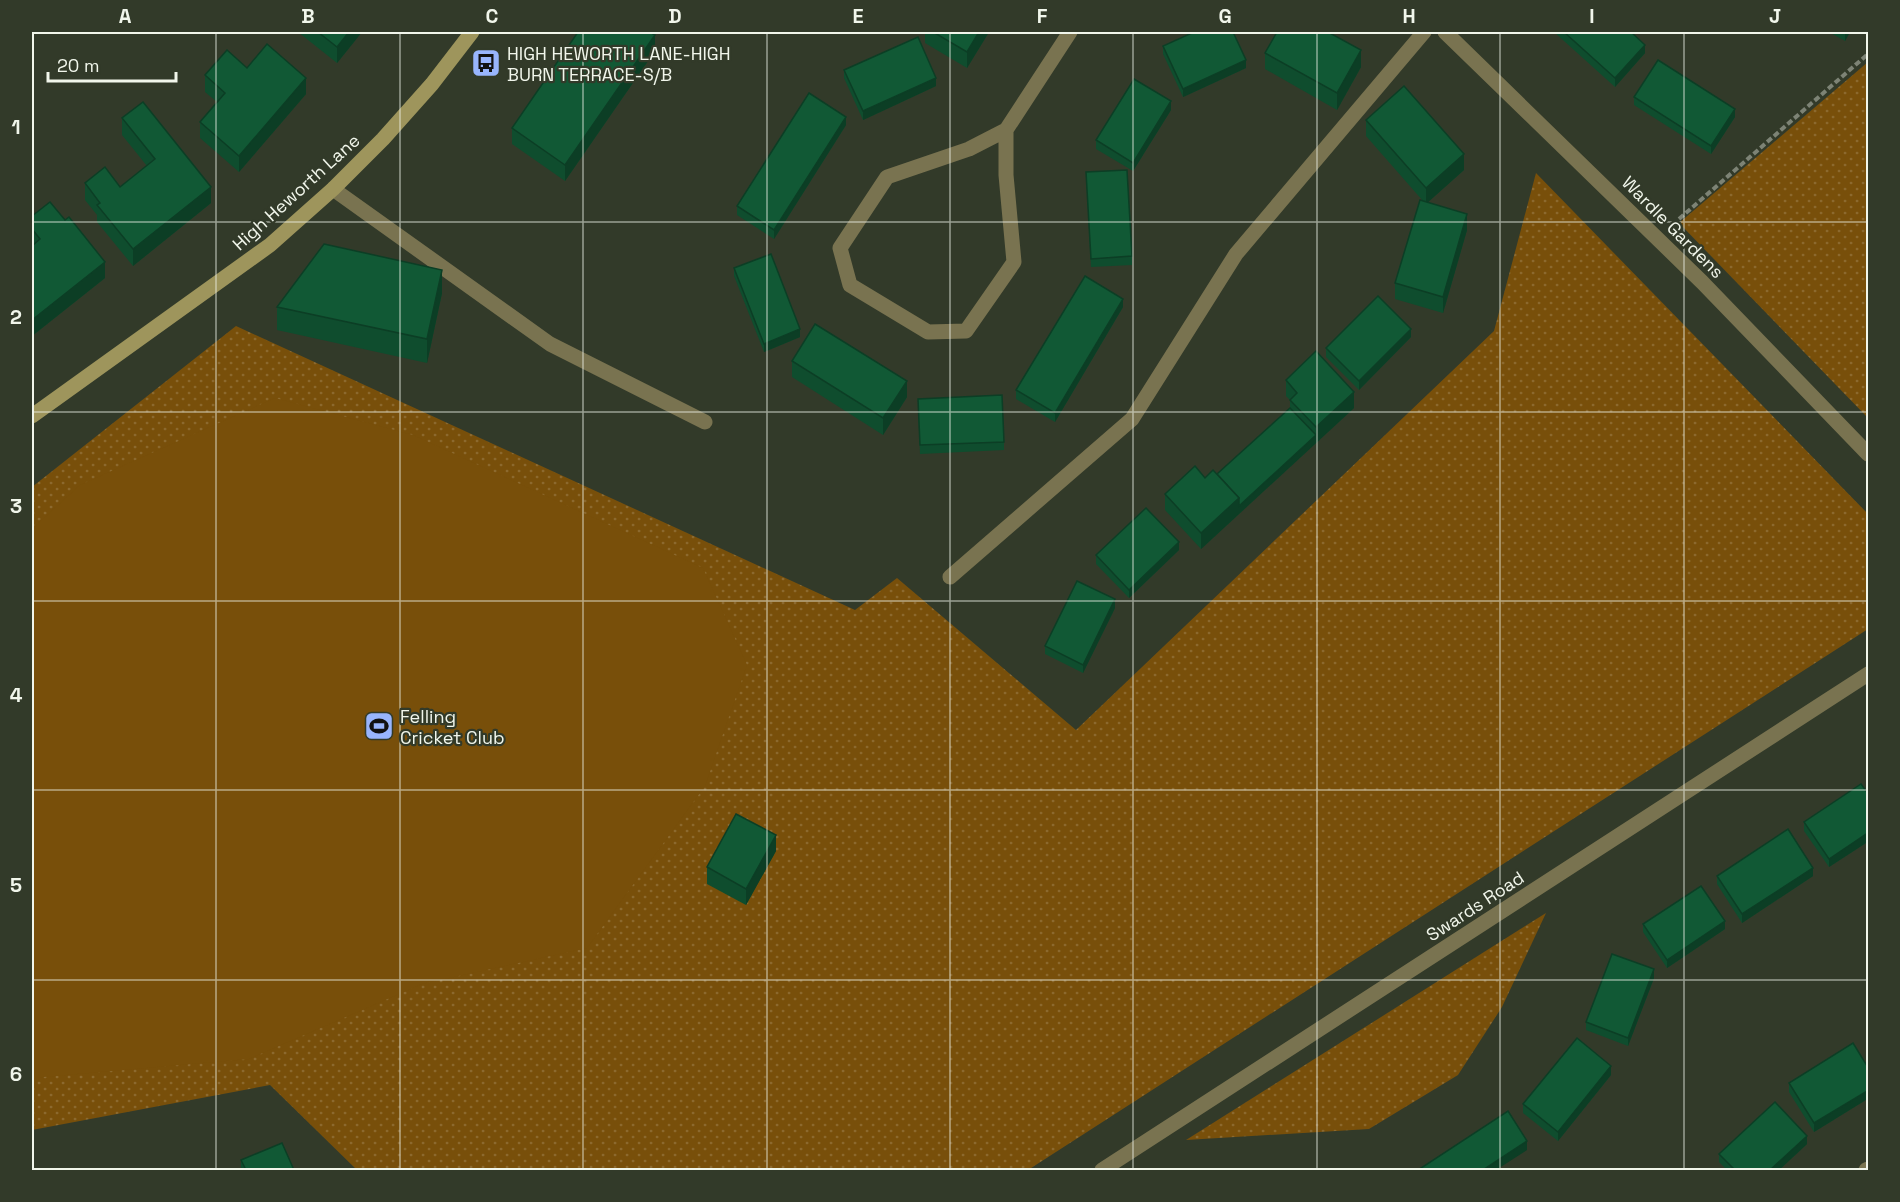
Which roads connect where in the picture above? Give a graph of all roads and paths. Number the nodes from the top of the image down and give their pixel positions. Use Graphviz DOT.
graph roads {
  1 [pos="472,32"];
  2 [pos="1070,32"];
  3 [pos="1424,32"];
  4 [pos="1445,32"];
  5 [pos="1869,54"];
  6 [pos="1006,130"];
  7 [pos="333,189"];
  8 [pos="1658,238"];
  9 [pos="32,416"];
  10 [pos="705,422"];
  11 [pos="1869,454"];
  12 [pos="950,577"];
  13 [pos="1869,674"];
  14 [pos="1102,1170"];
  1 -- 7 [label="street, High Heworth Lane"];
  2 -- 6 [label="street"];
  3 -- 12 [label="street"];
  4 -- 8 [label="street, Wardle Gardens"];
  5 -- 8 [label="path"];
  6 -- 6 [label="street"];
  7 -- 9 [label="street, High Heworth Lane"];
  7 -- 10 [label="street"];
  8 -- 11 [label="street, Wardle Gardens"];
  13 -- 14 [label="street, Swards Road"];
}
